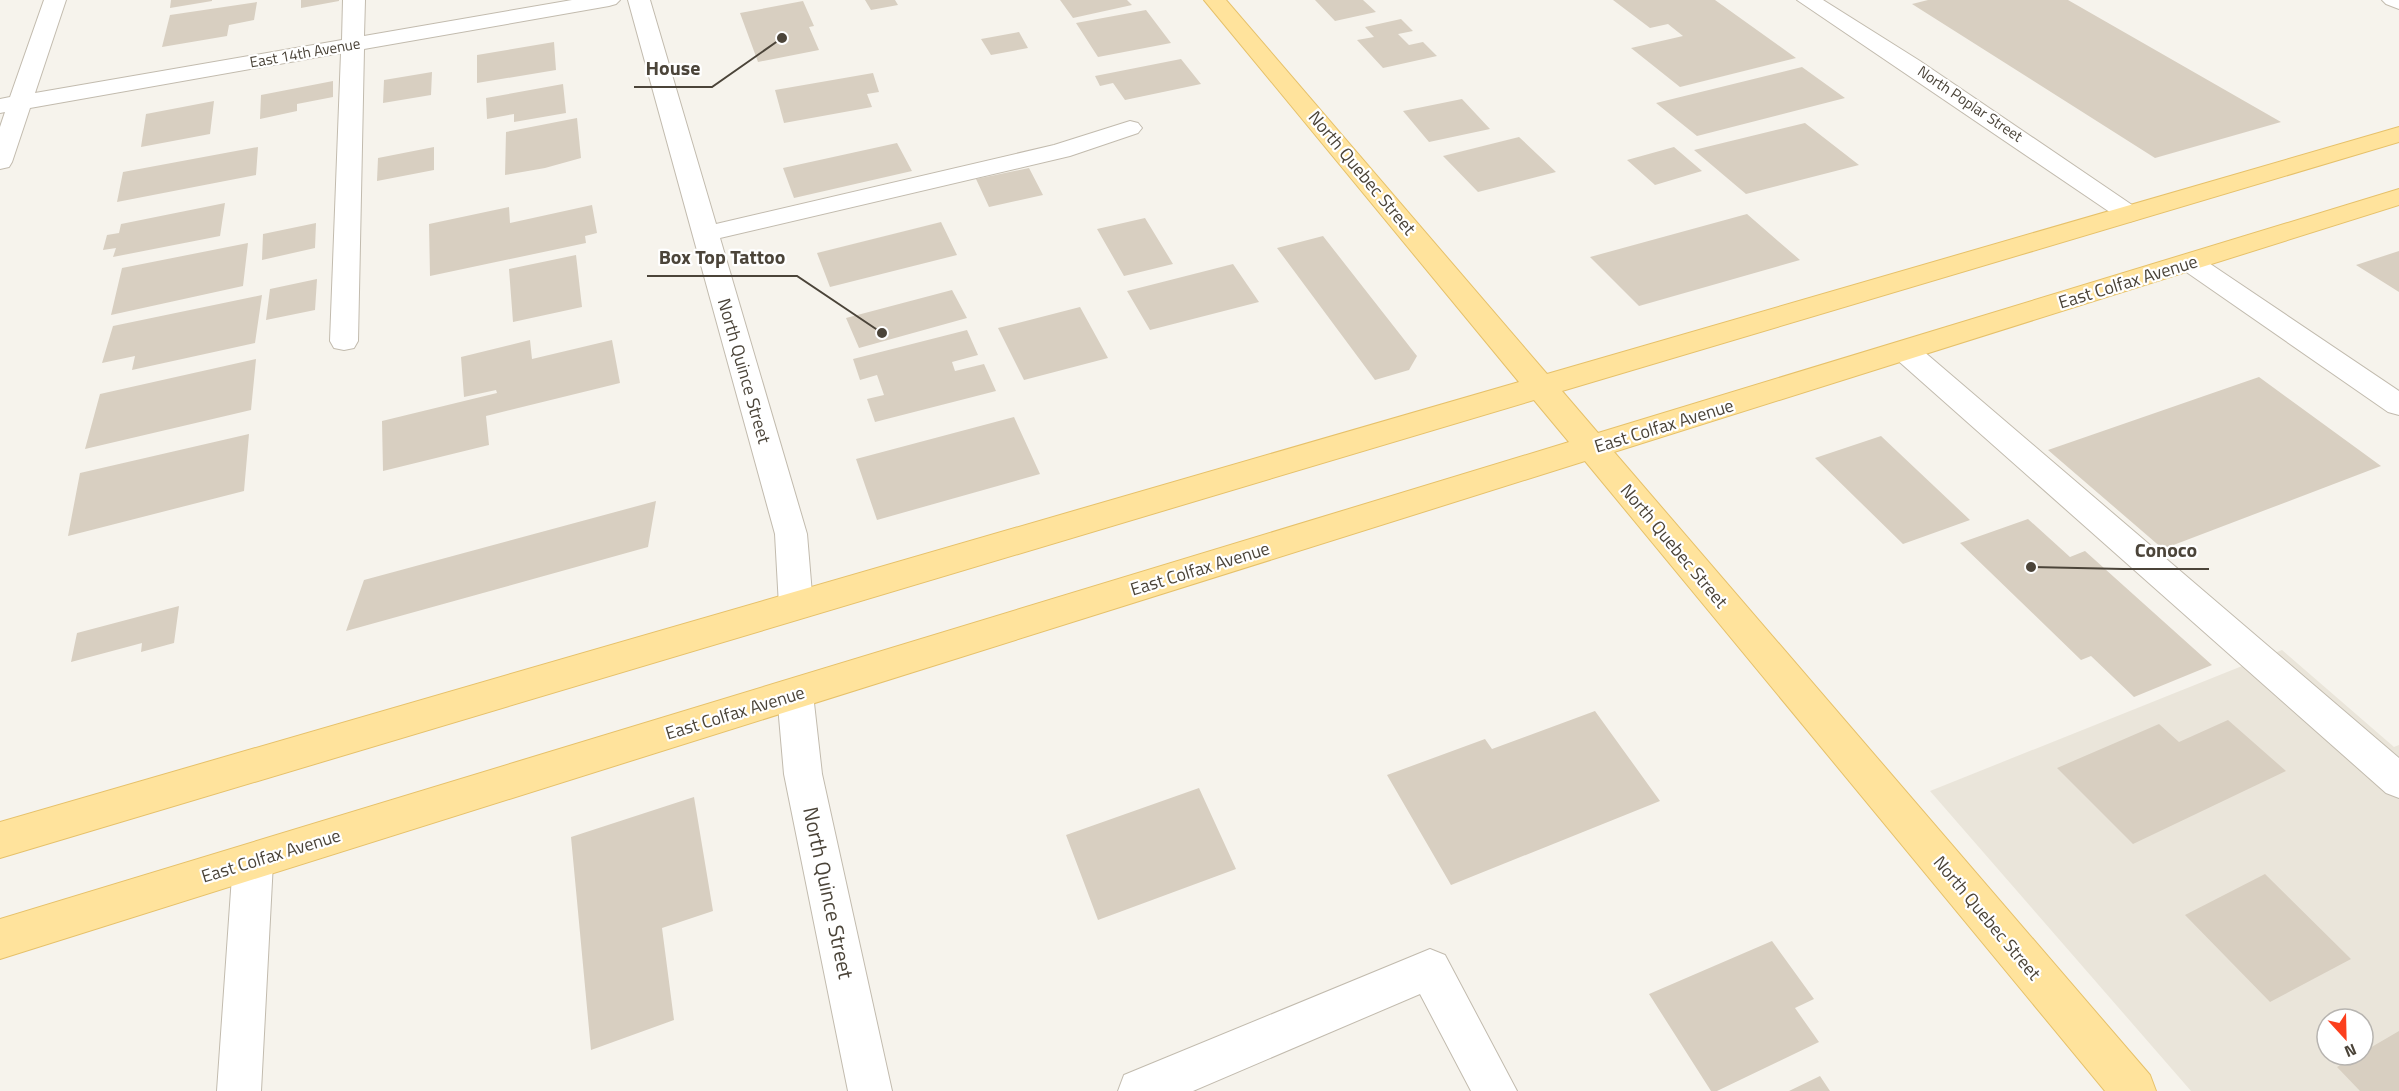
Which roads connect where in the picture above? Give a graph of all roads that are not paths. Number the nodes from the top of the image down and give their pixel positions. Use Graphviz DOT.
graph roads {
  1 [pos="55,0"];
  2 [pos="354,0"];
  3 [pos="609,0"];
  4 [pos="639,0"];
  5 [pos="1215,0"];
  6 [pos="1808,0"];
  7 [pos="2393,0"];
  8 [pos="2399,3"];
  9 [pos="353,45"];
  10 [pos="10,104"];
  11 [pos="1130,128"];
  12 [pos="2399,134"];
  13 [pos="0,162"];
  14 [pos="2399,197"];
  15 [pos="2128,214"];
  16 [pos="705,234"];
  17 [pos="2191,263"];
  18 [pos="344,341"];
  19 [pos="1905,351"];
  20 [pos="1541,386"];
  21 [pos="2399,405"];
  22 [pos="1593,449"];
  23 [pos="796,606"];
  24 [pos="795,694"];
  25 [pos="2399,781"];
  26 [pos="0,840"];
  27 [pos="253,862"];
  28 [pos="0,939"];
  29 [pos="239,1091"];
  30 [pos="870,1091"];
  31 [pos="1140,1091"];
  32 [pos="1495,1091"];
  33 [pos="2134,1091"];
  1 -- 10 [label="street"];
  2 -- 9 [label="street"];
  3 -- 9 [label="street, East 14th Avenue"];
  4 -- 16 [label="street, North Quince Street"];
  5 -- 20 [label="main road, North Quebec Street"];
  6 -- 15 [label="street, North Poplar Street"];
  7 -- 8 [label="street"];
  9 -- 10 [label="street, East 14th Avenue"];
  9 -- 18 [label="street"];
  10 -- 13 [label="street"];
  11 -- 16 [label="street"];
  12 -- 15 [label="main road"];
  14 -- 17 [label="main road, East Colfax Avenue"];
  15 -- 20 [label="main road"];
  16 -- 23 [label="street, North Quince Street"];
  17 -- 19 [label="main road, East Colfax Avenue"];
  17 -- 21 [label="street"];
  19 -- 22 [label="main road, East Colfax Avenue"];
  19 -- 25 [label="street"];
  20 -- 22 [label="main road, North Quebec Street"];
  20 -- 23 [label="main road"];
  22 -- 24 [label="main road, East Colfax Avenue"];
  22 -- 33 [label="main road, North Quebec Street"];
  23 -- 26 [label="main road"];
  24 -- 27 [label="main road, East Colfax Avenue"];
  24 -- 30 [label="street, North Quince Street"];
  27 -- 28 [label="main road, East Colfax Avenue"];
  27 -- 29 [label="street"];
  31 -- 32 [label="street"];
}
